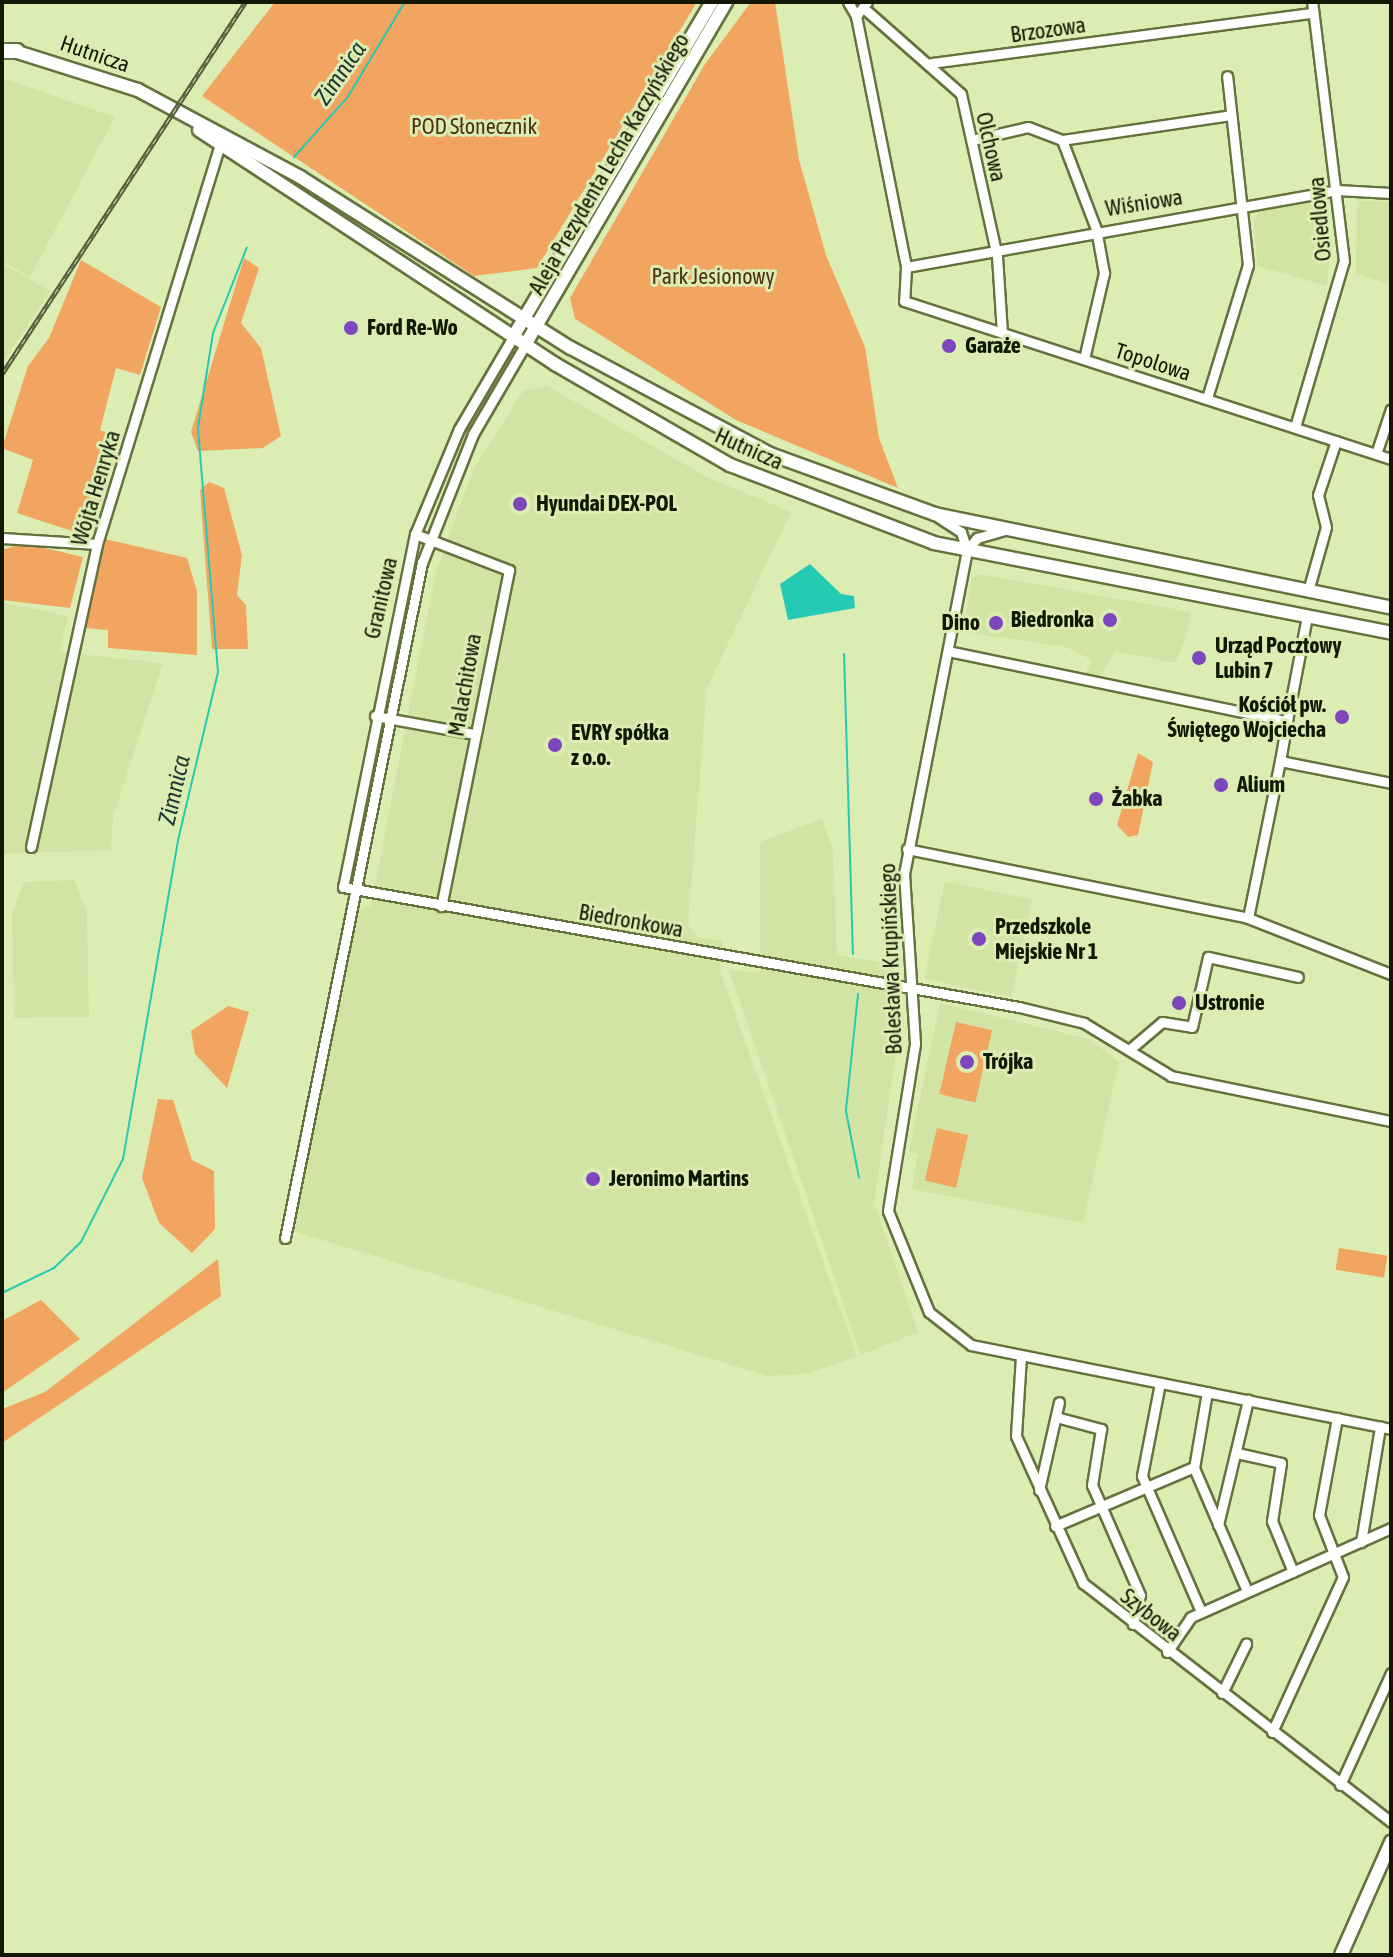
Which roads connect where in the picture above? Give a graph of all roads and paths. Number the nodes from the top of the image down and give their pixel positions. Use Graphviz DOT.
graph roads {
  1 [pos="712,2"];
  2 [pos="726,2"];
  3 [pos="848,2"];
  4 [pos="867,7"];
  5 [pos="1313,8"];
  6 [pos="856,16"];
  7 [pos="7,50"];
  8 [pos="931,63"];
  9 [pos="1227,76"];
  10 [pos="1231,115"];
  11 [pos="219,140"];
  12 [pos="972,140"];
  13 [pos="1062,140"];
  14 [pos="1337,190"];
  15 [pos="1391,193"];
  16 [pos="1243,205"];
  17 [pos="1096,229"];
  18 [pos="997,256"];
  19 [pos="906,267"];
  20 [pos="524,318"];
  21 [pos="537,326"];
  22 [pos="1002,333"];
  23 [pos="513,337"];
  24 [pos="525,345"];
  25 [pos="1084,359"];
  26 [pos="1207,398"];
  27 [pos="1391,409"];
  28 [pos="1295,427"];
  29 [pos="1336,441"];
  30 [pos="1376,454"];
  31 [pos="1391,459"];
  32 [pos="935,514"];
  33 [pos="1005,530"];
  34 [pos="415,534"];
  35 [pos="2,538"];
  36 [pos="429,539"];
  37 [pos="97,544"];
  38 [pos="967,550"];
  39 [pos="1308,591"];
  40 [pos="1391,608"];
  41 [pos="1307,616"];
  42 [pos="1391,633"];
  43 [pos="948,651"];
  44 [pos="375,716"];
  45 [pos="390,718"];
  46 [pos="1287,721"];
  47 [pos="474,734"];
  48 [pos="1280,761"];
  49 [pos="1391,783"];
  50 [pos="31,847"];
  51 [pos="907,849"];
  52 [pos="343,887"];
  53 [pos="357,890"];
  54 [pos="441,906"];
  55 [pos="1248,918"];
  56 [pos="1391,974"];
  57 [pos="1298,977"];
  58 [pos="912,988"];
  59 [pos="1129,1050"];
  60 [pos="1391,1121"];
  61 [pos="285,1238"];
  62 [pos="1021,1356"];
  63 [pos="1160,1383"];
  64 [pos="1207,1392"];
  65 [pos="1248,1400"];
  66 [pos="1059,1402"];
  67 [pos="1056,1417"];
  68 [pos="1337,1418"];
  69 [pos="1386,1428"];
  70 [pos="1237,1453"];
  71 [pos="1194,1467"];
  72 [pos="1145,1486"];
  73 [pos="1039,1490"];
  74 [pos="1101,1506"];
  75 [pos="1218,1525"];
  76 [pos="1055,1526"];
  77 [pos="1391,1528"];
  78 [pos="1361,1542"];
  79 [pos="1334,1553"];
  80 [pos="1293,1572"];
  81 [pos="1247,1591"];
  82 [pos="1201,1612"];
  83 [pos="1133,1624"];
  84 [pos="1246,1644"];
  85 [pos="1167,1652"];
  86 [pos="1391,1673"];
  87 [pos="1222,1693"];
  88 [pos="1272,1732"];
  89 [pos="1340,1785"];
  90 [pos="1391,1822"];
  91 [pos="1391,1842"];
  92 [pos="1341,1955"];
  1 -- 20 [label="main road, Aleja Prezydenta Lecha Kaczyńskiego"];
  2 -- 21 [label="main road, Aleja Prezydenta Lecha Kaczyńskiego"];
  3 -- 6 [label="street"];
  4 -- 6 [label="street"];
  4 -- 8 [label="street, Olchowa"];
  5 -- 8 [label="street, Brzozowa"];
  5 -- 14 [label="street, Osiedlowa"];
  6 -- 19 [label="street"];
  7 -- 11 [label="main road, Hutnicza"];
  8 -- 12 [label="street, Olchowa"];
  9 -- 10 [label="street"];
  10 -- 13 [label="street"];
  10 -- 16 [label="street"];
  11 -- 20 [label="main road, Hutnicza"];
  11 -- 23 [label="main road, Hutnicza"];
  11 -- 37 [label="street, Wójta Henryka"];
  12 -- 13 [label="street"];
  12 -- 18 [label="street, Olchowa"];
  13 -- 17 [label="street"];
  14 -- 15 [label="street, Wiśniowa"];
  14 -- 16 [label="street, Wiśniowa"];
  14 -- 28 [label="street, Osiedlowa"];
  16 -- 17 [label="street, Wiśniowa"];
  16 -- 26 [label="street"];
  17 -- 18 [label="street, Wiśniowa"];
  17 -- 25 [label="street"];
  18 -- 19 [label="street, Wiśniowa"];
  18 -- 22 [label="street, Olchowa"];
  19 -- 22 [label="street, Topolowa"];
  20 -- 21 [label="main road, Hutnicza"];
  20 -- 23 [label="main road, Aleja Prezydenta Lecha Kaczyńskiego"];
  21 -- 24 [label="main road, Aleja Prezydenta Lecha Kaczyńskiego"];
  21 -- 32 [label="main road, Hutnicza"];
  22 -- 25 [label="street, Topolowa"];
  23 -- 24 [label="main road, Hutnicza"];
  23 -- 34 [label="street, Granitowa"];
  24 -- 36 [label="street"];
  24 -- 38 [label="main road, Hutnicza"];
  25 -- 26 [label="street, Topolowa"];
  26 -- 28 [label="street, Topolowa"];
  27 -- 30 [label="street"];
  28 -- 29 [label="street, Topolowa"];
  29 -- 30 [label="street, Topolowa"];
  29 -- 39 [label="street"];
  30 -- 31 [label="street, Topolowa"];
  32 -- 33 [label="main road, Hutnicza"];
  32 -- 38 [label="street"];
  33 -- 38 [label="street"];
  33 -- 39 [label="main road, Hutnicza"];
  34 -- 36 [label="street, Malachitowa"];
  34 -- 44 [label="street, Granitowa"];
  35 -- 37 [label="street"];
  36 -- 45 [label="street"];
  36 -- 47 [label="street, Malachitowa"];
  37 -- 50 [label="street, Wójta Henryka"];
  38 -- 41 [label="main road, Hutnicza"];
  38 -- 43 [label="street, Bolesława Krupińskiego"];
  39 -- 40 [label="main road, Hutnicza"];
  41 -- 42 [label="main road, Hutnicza"];
  41 -- 46 [label="street"];
  43 -- 46 [label="street"];
  43 -- 51 [label="street, Bolesława Krupińskiego"];
  44 -- 45 [label="street"];
  44 -- 52 [label="street, Granitowa"];
  45 -- 47 [label="street"];
  45 -- 53 [label="street"];
  46 -- 48 [label="street"];
  47 -- 54 [label="street, Malachitowa"];
  48 -- 49 [label="street"];
  48 -- 55 [label="street"];
  51 -- 55 [label="street"];
  51 -- 58 [label="street, Bolesława Krupińskiego"];
  52 -- 53 [label="street, Biedronkowa"];
  53 -- 54 [label="street, Biedronkowa"];
  53 -- 61 [label="street"];
  54 -- 58 [label="street, Biedronkowa"];
  55 -- 56 [label="street"];
  57 -- 59 [label="street"];
  58 -- 59 [label="street, Biedronkowa"];
  58 -- 62 [label="street, Bolesława Krupińskiego"];
  59 -- 60 [label="street, Biedronkowa"];
  62 -- 63 [label="street, Bolesława Krupińskiego"];
  62 -- 73 [label="street, Szybowa"];
  63 -- 64 [label="street, Bolesława Krupińskiego"];
  63 -- 72 [label="street"];
  64 -- 65 [label="street, Bolesława Krupińskiego"];
  64 -- 71 [label="street"];
  65 -- 68 [label="street, Bolesława Krupińskiego"];
  65 -- 70 [label="street"];
  66 -- 67 [label="street"];
  67 -- 73 [label="street"];
  67 -- 74 [label="street"];
  68 -- 69 [label="street, Bolesława Krupińskiego"];
  68 -- 79 [label="street"];
  69 -- 78 [label="street"];
  70 -- 75 [label="street"];
  70 -- 80 [label="street"];
  71 -- 72 [label="street"];
  71 -- 75 [label="street"];
  72 -- 74 [label="street"];
  72 -- 82 [label="street"];
  73 -- 76 [label="street, Szybowa"];
  74 -- 76 [label="street"];
  74 -- 83 [label="street"];
  75 -- 81 [label="street"];
  76 -- 83 [label="street, Szybowa"];
  77 -- 78 [label="street"];
  78 -- 79 [label="street"];
  79 -- 80 [label="street"];
  79 -- 88 [label="street"];
  80 -- 81 [label="street"];
  81 -- 82 [label="street"];
  82 -- 85 [label="street"];
  83 -- 85 [label="street, Szybowa"];
  84 -- 87 [label="street"];
  85 -- 87 [label="street, Szybowa"];
  86 -- 89 [label="street"];
  87 -- 88 [label="street, Szybowa"];
  88 -- 89 [label="street, Szybowa"];
  89 -- 90 [label="street, Szybowa"];
  91 -- 92 [label="main road"];
}
